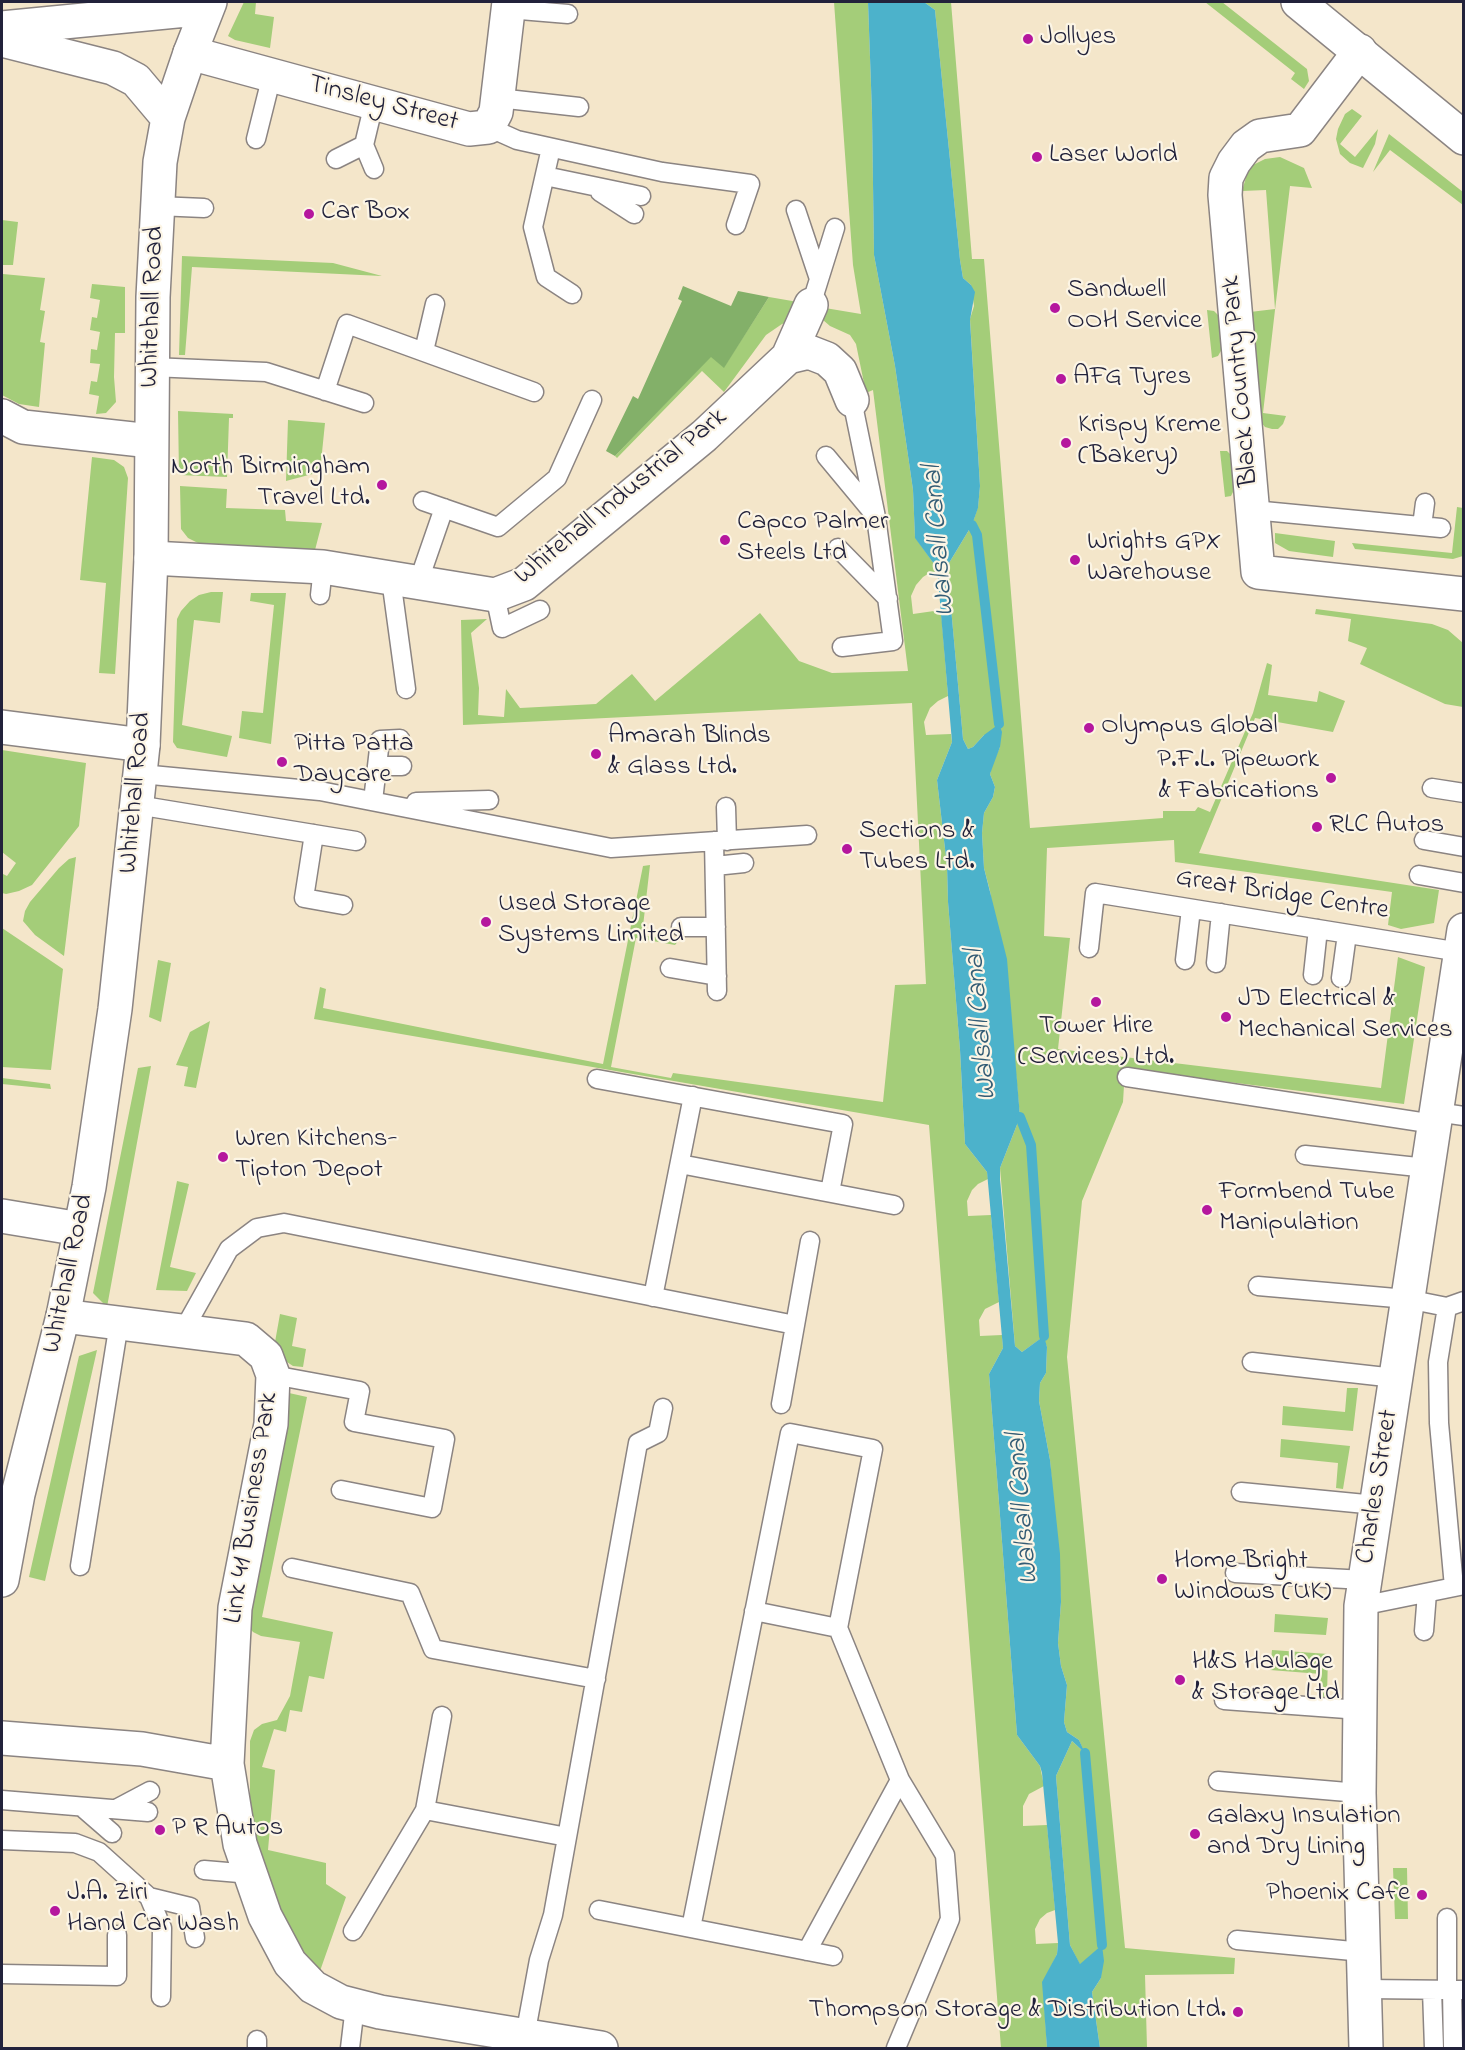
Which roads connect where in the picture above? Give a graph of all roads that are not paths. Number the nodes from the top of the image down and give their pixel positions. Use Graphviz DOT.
graph roads {
  1 [pos="1298,2"];
  2 [pos="208,5"];
  3 [pos="508,5"];
  4 [pos="568,14"];
  5 [pos="2,28"];
  6 [pos="2,40"];
  7 [pos="1360,51"];
  8 [pos="190,53"];
  9 [pos="272,75"];
  10 [pos="374,103"];
  11 [pos="579,107"];
  12 [pos="493,113"];
  13 [pos="168,118"];
  14 [pos="1464,138"];
  15 [pos="256,139"];
  16 [pos="364,145"];
  17 [pos="551,148"];
  18 [pos="336,159"];
  19 [pos="374,169"];
  20 [pos="545,176"];
  21 [pos="591,185"];
  22 [pos="641,196"];
  23 [pos="158,206"];
  24 [pos="204,208"];
  25 [pos="796,210"];
  26 [pos="634,214"];
  27 [pos="736,225"];
  28 [pos="835,228"];
  29 [pos="815,292"];
  30 [pos="572,294"];
  31 [pos="435,304"];
  32 [pos="424,351"];
  33 [pos="788,357"];
  34 [pos="152,367"];
  35 [pos="325,391"];
  36 [pos="534,392"];
  37 [pos="592,400"];
  38 [pos="852,400"];
  39 [pos="364,403"];
  40 [pos="2,416"];
  41 [pos="151,441"];
  42 [pos="826,456"];
  43 [pos="423,501"];
  44 [pos="1425,503"];
  45 [pos="444,508"];
  46 [pos="1253,510"];
  47 [pos="876,517"];
  48 [pos="1422,526"];
  49 [pos="1441,528"];
  50 [pos="838,548"];
  51 [pos="151,558"];
  52 [pos="405,581"];
  53 [pos="1464,594"];
  54 [pos="495,595"];
  55 [pos="888,599"];
  56 [pos="540,610"];
  57 [pos="842,648"];
  58 [pos="406,689"];
  59 [pos="2,727"];
  60 [pos="400,740"];
  61 [pos="377,766"];
  62 [pos="402,766"];
  63 [pos="140,775"];
  64 [pos="1432,788"];
  65 [pos="1464,794"];
  66 [pos="489,800"];
  67 [pos="378,802"];
  68 [pos="726,807"];
  69 [pos="314,834"];
  70 [pos="807,835"];
  71 [pos="1424,840"];
  72 [pos="356,841"];
  73 [pos="720,841"];
  74 [pos="1464,847"];
  75 [pos="744,863"];
  76 [pos="715,866"];
  77 [pos="1419,875"];
  78 [pos="1464,883"];
  79 [pos="343,905"];
  80 [pos="1191,909"];
  81 [pos="1221,913"];
  82 [pos="681,927"];
  83 [pos="716,927"];
  84 [pos="1318,929"];
  85 [pos="1347,934"];
  86 [pos="1462,941"];
  87 [pos="1089,948"];
  88 [pos="1185,960"];
  89 [pos="1216,963"];
  90 [pos="670,968"];
  91 [pos="1313,975"];
  92 [pos="1341,978"];
  93 [pos="1127,1077"];
  94 [pos="597,1079"];
  95 [pos="693,1096"];
  96 [pos="1444,1117"];
  97 [pos="1305,1155"];
  98 [pos="680,1164"];
  99 [pos="1427,1168"];
  100 [pos="830,1192"];
  101 [pos="894,1205"];
  102 [pos="2,1216"];
  103 [pos="80,1229"];
  104 [pos="810,1241"];
  105 [pos="1258,1286"];
  106 [pos="653,1297"];
  107 [pos="1407,1299"];
  108 [pos="1455,1304"];
  109 [pos="63,1316"];
  110 [pos="119,1323"];
  111 [pos="795,1324"];
  112 [pos="183,1331"];
  113 [pos="1252,1362"];
  114 [pos="273,1375"];
  115 [pos="1395,1378"];
  116 [pos="781,1404"];
  117 [pos="663,1408"];
  118 [pos="341,1490"];
  119 [pos="1241,1492"];
  120 [pos="1376,1505"];
  121 [pos="80,1566"];
  122 [pos="292,1568"];
  123 [pos="1235,1573"];
  124 [pos="2,1580"];
  125 [pos="1459,1586"];
  126 [pos="1363,1593"];
  127 [pos="1427,1593"];
  128 [pos="754,1611"];
  129 [pos="838,1628"];
  130 [pos="1424,1632"];
  131 [pos="596,1679"];
  132 [pos="1224,1700"];
  133 [pos="1360,1710"];
  134 [pos="442,1716"];
  135 [pos="2,1738"];
  136 [pos="227,1764"];
  137 [pos="900,1780"];
  138 [pos="1218,1781"];
  139 [pos="150,1791"];
  140 [pos="1359,1793"];
  141 [pos="2,1800"];
  142 [pos="82,1807"];
  143 [pos="116,1809"];
  144 [pos="425,1810"];
  145 [pos="148,1812"];
  146 [pos="112,1833"];
  147 [pos="567,1837"];
  148 [pos="2,1840"];
  149 [pos="204,1870"];
  150 [pos="250,1874"];
  151 [pos="149,1897"];
  152 [pos="599,1910"];
  153 [pos="1447,1918"];
  154 [pos="691,1928"];
  155 [pos="353,1930"];
  156 [pos="117,1935"];
  157 [pos="195,1938"];
  158 [pos="1237,1940"];
  159 [pos="807,1951"];
  160 [pos="1363,1952"];
  161 [pos="833,1956"];
  162 [pos="2,1974"];
  163 [pos="1364,1989"];
  164 [pos="1449,1990"];
  165 [pos="160,1997"];
  166 [pos="355,2006"];
  167 [pos="525,2036"];
  168 [pos="350,2049"];
  169 [pos="601,2049"];
  170 [pos="896,2049"];
  171 [pos="1366,2049"];
  172 [pos="1434,2049"];
  173 [pos="1453,2049"];
  1 -- 7 [label="street"];
  2 -- 5 [label="street"];
  2 -- 8 [label="street, Whitehall Road"];
  3 -- 4 [label="lane"];
  3 -- 12 [label="street, Tinsley Street"];
  6 -- 13 [label="street"];
  7 -- 14 [label="street"];
  7 -- 46 [label="street, Black Country Park"];
  8 -- 9 [label="street, Tinsley Street"];
  8 -- 13 [label="street, Whitehall Road"];
  9 -- 10 [label="street, Tinsley Street"];
  9 -- 15 [label="lane"];
  10 -- 12 [label="street, Tinsley Street"];
  10 -- 16 [label="lane"];
  11 -- 12 [label="lane"];
  12 -- 17 [label="lane"];
  13 -- 23 [label="street, Whitehall Road"];
  16 -- 18 [label="lane"];
  16 -- 19 [label="lane"];
  17 -- 20 [label="lane"];
  17 -- 27 [label="lane"];
  20 -- 21 [label="lane"];
  20 -- 30 [label="lane"];
  21 -- 22 [label="lane"];
  21 -- 26 [label="lane"];
  23 -- 24 [label="lane"];
  23 -- 34 [label="street, Whitehall Road"];
  25 -- 29 [label="lane"];
  28 -- 29 [label="lane"];
  29 -- 33 [label="street, Whitehall Industrial Park"];
  31 -- 32 [label="lane"];
  32 -- 35 [label="lane"];
  32 -- 36 [label="lane"];
  33 -- 38 [label="street"];
  33 -- 54 [label="street, Whitehall Industrial Park"];
  34 -- 35 [label="lane"];
  34 -- 41 [label="street, Whitehall Road"];
  35 -- 39 [label="lane"];
  37 -- 45 [label="lane"];
  38 -- 47 [label="lane"];
  40 -- 41 [label="street"];
  41 -- 51 [label="street, Whitehall Road"];
  42 -- 47 [label="lane"];
  43 -- 45 [label="lane"];
  44 -- 48 [label="lane"];
  45 -- 52 [label="lane"];
  46 -- 48 [label="lane"];
  46 -- 53 [label="street, Black Country Park"];
  47 -- 55 [label="lane"];
  48 -- 49 [label="lane"];
  50 -- 55 [label="lane"];
  51 -- 52 [label="street, Whitehall Industrial Park"];
  51 -- 63 [label="street, Whitehall Road"];
  52 -- 54 [label="street, Whitehall Industrial Park"];
  52 -- 58 [label="lane"];
  54 -- 56 [label="lane"];
  55 -- 57 [label="lane"];
  59 -- 63 [label="street"];
  60 -- 61 [label="lane"];
  61 -- 62 [label="lane"];
  61 -- 67 [label="lane"];
  63 -- 67 [label="lane"];
  63 -- 69 [label="lane"];
  63 -- 103 [label="street, Whitehall Road"];
  64 -- 65 [label="lane"];
  66 -- 67 [label="lane"];
  67 -- 73 [label="lane"];
  68 -- 73 [label="lane"];
  69 -- 72 [label="lane"];
  69 -- 79 [label="lane"];
  70 -- 73 [label="lane"];
  71 -- 74 [label="lane"];
  73 -- 76 [label="lane"];
  75 -- 76 [label="lane"];
  76 -- 83 [label="lane"];
  77 -- 78 [label="lane"];
  80 -- 81 [label="lane, Great Bridge Centre"];
  80 -- 87 [label="lane, Great Bridge Centre"];
  80 -- 88 [label="lane"];
  81 -- 84 [label="lane, Great Bridge Centre"];
  81 -- 89 [label="lane"];
  82 -- 83 [label="lane"];
  83 -- 90 [label="lane"];
  84 -- 85 [label="lane, Great Bridge Centre"];
  84 -- 91 [label="lane"];
  85 -- 86 [label="lane, Great Bridge Centre"];
  85 -- 92 [label="lane"];
  86 -- 96 [label="street, Charles Street"];
  93 -- 96 [label="lane"];
  94 -- 95 [label="lane"];
  95 -- 98 [label="lane"];
  95 -- 100 [label="lane"];
  96 -- 99 [label="street, Charles Street"];
  97 -- 99 [label="lane"];
  98 -- 100 [label="lane"];
  98 -- 106 [label="lane"];
  99 -- 107 [label="street, Charles Street"];
  100 -- 101 [label="lane"];
  102 -- 103 [label="street"];
  103 -- 109 [label="street, Whitehall Road"];
  104 -- 111 [label="lane"];
  105 -- 107 [label="lane"];
  106 -- 111 [label="lane"];
  106 -- 112 [label="lane"];
  107 -- 108 [label="lane"];
  107 -- 115 [label="street, Charles Street"];
  108 -- 125 [label="lane"];
  109 -- 110 [label="street, Link 41 Business Park"];
  109 -- 124 [label="street, Whitehall Road"];
  110 -- 112 [label="street, Link 41 Business Park"];
  110 -- 121 [label="lane"];
  111 -- 116 [label="lane"];
  112 -- 114 [label="street, Link 41 Business Park"];
  113 -- 115 [label="lane"];
  114 -- 118 [label="lane"];
  114 -- 136 [label="street, Link 41 Business Park"];
  115 -- 120 [label="street, Charles Street"];
  117 -- 131 [label="lane"];
  119 -- 120 [label="lane"];
  120 -- 126 [label="street, Charles Street"];
  122 -- 131 [label="lane"];
  123 -- 126 [label="lane"];
  125 -- 127 [label="lane"];
  126 -- 127 [label="lane"];
  126 -- 133 [label="street, Charles Street"];
  127 -- 130 [label="lane"];
  128 -- 129 [label="lane"];
  128 -- 129 [label="lane"];
  128 -- 154 [label="lane"];
  129 -- 137 [label="lane"];
  131 -- 147 [label="lane"];
  132 -- 133 [label="lane"];
  133 -- 140 [label="street, Charles Street"];
  134 -- 144 [label="lane"];
  135 -- 136 [label="street"];
  136 -- 150 [label="street, Link 41 Business Park"];
  137 -- 159 [label="lane"];
  137 -- 170 [label="lane"];
  138 -- 140 [label="lane"];
  139 -- 143 [label="lane"];
  140 -- 160 [label="street, Charles Street"];
  141 -- 142 [label="lane"];
  142 -- 143 [label="lane"];
  142 -- 146 [label="lane"];
  143 -- 145 [label="lane"];
  144 -- 147 [label="lane"];
  144 -- 155 [label="lane"];
  147 -- 167 [label="lane"];
  148 -- 151 [label="lane"];
  149 -- 150 [label="lane"];
  150 -- 166 [label="street, Link 41 Business Park"];
  151 -- 157 [label="lane"];
  151 -- 165 [label="lane"];
  152 -- 154 [label="lane"];
  153 -- 164 [label="lane"];
  154 -- 159 [label="lane"];
  156 -- 162 [label="lane"];
  158 -- 160 [label="lane"];
  159 -- 161 [label="lane"];
  160 -- 163 [label="street, Charles Street"];
  163 -- 164 [label="lane"];
  163 -- 171 [label="street, Charles Street"];
  164 -- 172 [label="lane"];
  164 -- 173 [label="lane"];
  166 -- 167 [label="street, Link 41 Business Park"];
  166 -- 168 [label="lane"];
  167 -- 169 [label="street, Link 41 Business Park"];
}
